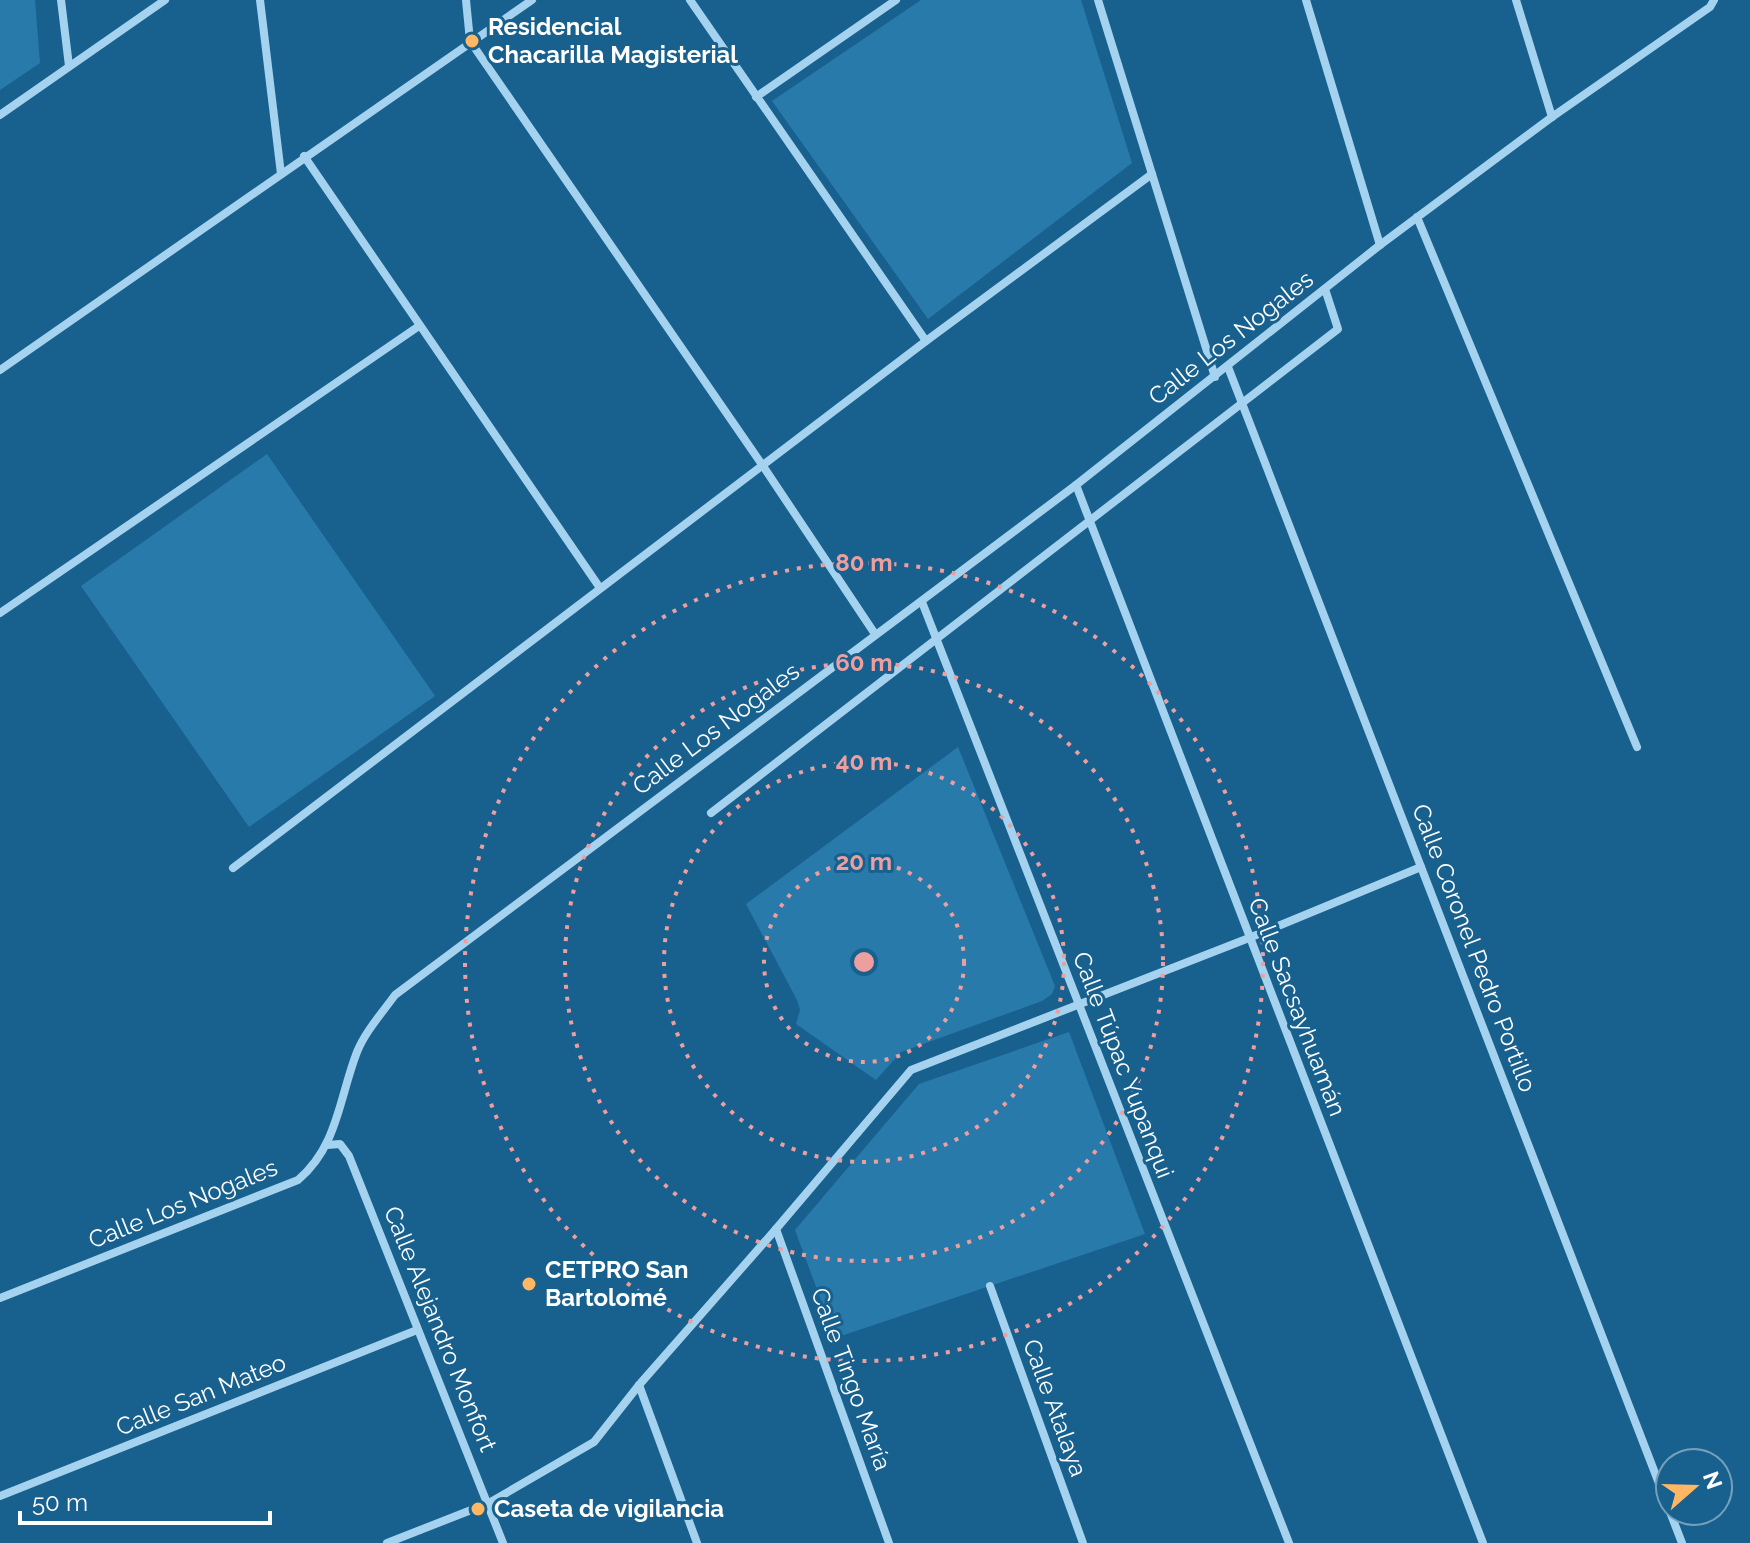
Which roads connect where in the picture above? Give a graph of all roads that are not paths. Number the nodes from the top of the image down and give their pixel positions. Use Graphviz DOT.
graph roads {
  1 [pos="61,0"];
  2 [pos="165,0"];
  3 [pos="260,0"];
  4 [pos="466,0"];
  5 [pos="532,0"];
  6 [pos="690,0"];
  7 [pos="896,0"];
  8 [pos="1098,0"];
  9 [pos="1306,0"];
  10 [pos="1516,0"];
  11 [pos="1714,0"];
  12 [pos="470,41"];
  13 [pos="69,66"];
  14 [pos="756,97"];
  15 [pos="0,115"];
  16 [pos="1552,117"];
  17 [pos="304,156"];
  18 [pos="281,174"];
  19 [pos="1152,174"];
  20 [pos="1417,217"];
  21 [pos="1380,245"];
  22 [pos="1325,289"];
  23 [pos="419,326"];
  24 [pos="926,341"];
  25 [pos="1228,367"];
  26 [pos="0,370"];
  27 [pos="1215,377"];
  28 [pos="1241,401"];
  29 [pos="763,466"];
  30 [pos="1076,485"];
  31 [pos="1089,520"];
  32 [pos="600,588"];
  33 [pos="922,602"];
  34 [pos="0,613"];
  35 [pos="875,634"];
  36 [pos="936,638"];
  37 [pos="1637,747"];
  38 [pos="711,813"];
  39 [pos="1421,867"];
  40 [pos="233,868"];
  41 [pos="1249,938"];
  42 [pos="1078,1005"];
  43 [pos="327,1145"];
  44 [pos="776,1229"];
  45 [pos="990,1286"];
  46 [pos="0,1298"];
  47 [pos="417,1330"];
  48 [pos="639,1385"];
  49 [pos="0,1496"];
  50 [pos="489,1503"];
  51 [pos="387,1543"];
  52 [pos="503,1543"];
  53 [pos="697,1543"];
  54 [pos="889,1543"];
  55 [pos="1083,1543"];
  56 [pos="1289,1543"];
  57 [pos="1483,1543"];
  58 [pos="1682,1543"];
  1 -- 13 [label="street"];
  2 -- 13 [label="street"];
  3 -- 18 [label="street"];
  4 -- 12 [label="street"];
  5 -- 12 [label="street"];
  6 -- 14 [label="street"];
  7 -- 14 [label="street"];
  8 -- 19 [label="street"];
  9 -- 21 [label="street"];
  10 -- 16 [label="street"];
  11 -- 16 [label="street, Calle Los Nogales"];
  12 -- 17 [label="street"];
  12 -- 29 [label="street"];
  13 -- 15 [label="street"];
  14 -- 24 [label="street"];
  16 -- 20 [label="street, Calle Los Nogales"];
  17 -- 18 [label="street"];
  17 -- 23 [label="street"];
  18 -- 26 [label="street"];
  19 -- 24 [label="street"];
  19 -- 27 [label="street"];
  20 -- 21 [label="street, Calle Los Nogales"];
  20 -- 37 [label="street"];
  21 -- 22 [label="street, Calle Los Nogales"];
  22 -- 25 [label="street, Calle Los Nogales"];
  22 -- 28 [label="street"];
  23 -- 32 [label="street"];
  23 -- 34 [label="street"];
  24 -- 29 [label="street"];
  25 -- 27 [label="street, Calle Los Nogales"];
  25 -- 28 [label="street, Calle Coronel Pedro Portillo"];
  27 -- 30 [label="street, Calle Los Nogales"];
  28 -- 31 [label="street"];
  28 -- 39 [label="street, Calle Coronel Pedro Portillo"];
  29 -- 32 [label="street"];
  29 -- 35 [label="street"];
  30 -- 31 [label="street, Calle Sacsayhuamán"];
  30 -- 33 [label="street, Calle Los Nogales"];
  31 -- 36 [label="street"];
  31 -- 41 [label="street, Calle Sacsayhuamán"];
  32 -- 40 [label="street"];
  33 -- 35 [label="street, Calle Los Nogales"];
  33 -- 36 [label="street, Calle Túpac Yupanqui"];
  35 -- 43 [label="street, Calle Los Nogales"];
  36 -- 38 [label="street"];
  36 -- 42 [label="street, Calle Túpac Yupanqui"];
  39 -- 41 [label="street"];
  39 -- 58 [label="street, Calle Coronel Pedro Portillo"];
  41 -- 42 [label="street"];
  41 -- 57 [label="street, Calle Sacsayhuamán"];
  42 -- 44 [label="street"];
  42 -- 56 [label="street, Calle Túpac Yupanqui"];
  43 -- 46 [label="street, Calle Los Nogales"];
  43 -- 47 [label="street, Calle Alejandro Monfort"];
  44 -- 48 [label="street"];
  44 -- 54 [label="street, Calle Tingo María"];
  45 -- 55 [label="street, Calle Atalaya"];
  47 -- 49 [label="street, Calle San Mateo"];
  47 -- 50 [label="street, Calle Alejandro Monfort"];
  48 -- 50 [label="street"];
  48 -- 53 [label="street"];
  50 -- 51 [label="street"];
  50 -- 52 [label="street, Calle Alejandro Monfort"];
}
